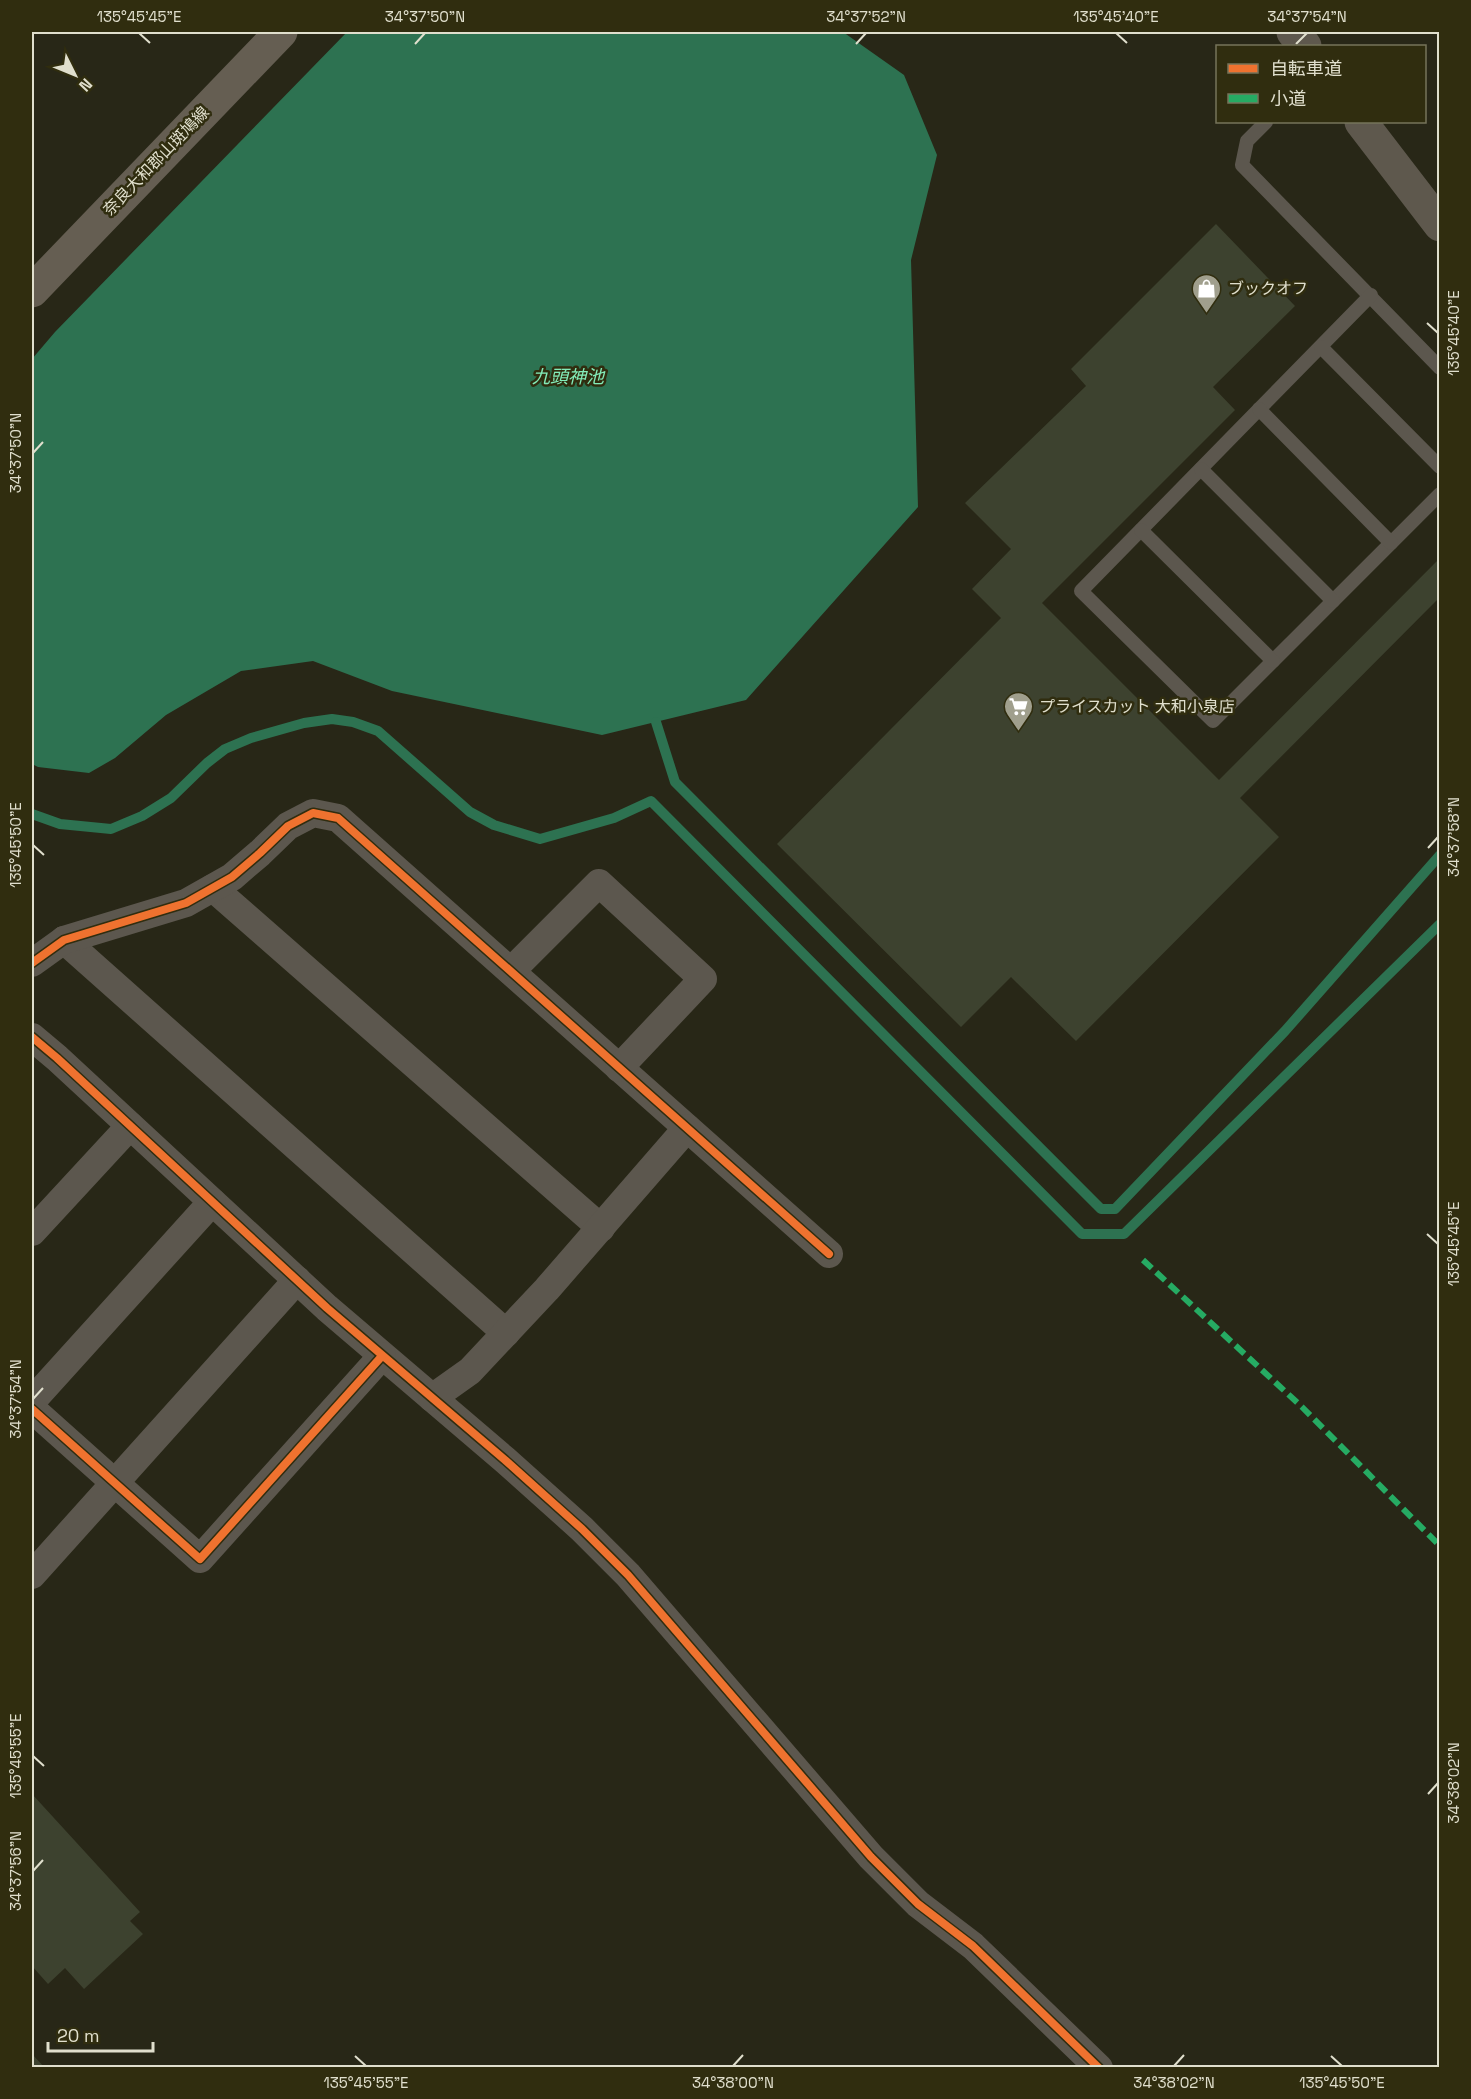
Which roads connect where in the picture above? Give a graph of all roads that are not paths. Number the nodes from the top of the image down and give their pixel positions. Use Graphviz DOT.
graph roads {
  1 [pos="281,32"];
  2 [pos="1293,32"];
  3 [pos="1304,45"];
  4 [pos="1265,123"];
  5 [pos="1362,123"];
  6 [pos="1440,225"];
  7 [pos="32,291"];
  8 [pos="1371,296"];
  9 [pos="1321,346"];
  10 [pos="1440,368"];
  11 [pos="1259,409"];
  12 [pos="1440,467"];
  13 [pos="1201,469"];
  14 [pos="1440,494"];
  15 [pos="1141,530"];
  16 [pos="1391,543"];
  17 [pos="1333,601"];
  18 [pos="1273,661"];
  19 [pos="213,888"];
  20 [pos="64,939"];
  21 [pos="32,963"];
  22 [pos="511,971"];
  23 [pos="32,1037"];
  24 [pos="620,1068"];
  25 [pos="130,1126"];
  26 [pos="687,1128"];
  27 [pos="212,1202"];
  28 [pos="601,1228"];
  29 [pos="32,1232"];
  30 [pos="829,1254"];
  31 [pos="297,1281"];
  32 [pos="506,1333"];
  33 [pos="382,1356"];
  34 [pos="432,1398"];
  35 [pos="32,1401"];
  36 [pos="32,1409"];
  37 [pos="115,1483"];
  38 [pos="32,1575"];
  39 [pos="1099,2067"];
  1 -- 7 [label="main road, 奈良大和郡山斑鳩線"];
  2 -- 3 [label="street"];
  4 -- 8 [label="lane"];
  5 -- 6 [label="street"];
  8 -- 9 [label="lane"];
  8 -- 10 [label="lane"];
  9 -- 11 [label="lane"];
  9 -- 12 [label="lane"];
  11 -- 13 [label="lane"];
  11 -- 16 [label="lane"];
  13 -- 15 [label="lane"];
  13 -- 17 [label="lane"];
  14 -- 16 [label="lane"];
  15 -- 18 [label="lane"];
  15 -- 18 [label="lane"];
  16 -- 17 [label="lane"];
  17 -- 18 [label="lane"];
  19 -- 20 [label="street"];
  19 -- 22 [label="street"];
  19 -- 28 [label="street"];
  20 -- 21 [label="street"];
  20 -- 32 [label="street"];
  22 -- 24 [label="street"];
  22 -- 24 [label="street"];
  23 -- 25 [label="street"];
  24 -- 26 [label="street"];
  25 -- 27 [label="street"];
  25 -- 29 [label="street"];
  26 -- 28 [label="street"];
  26 -- 30 [label="street"];
  27 -- 31 [label="street"];
  27 -- 35 [label="street"];
  28 -- 32 [label="street"];
  31 -- 33 [label="street"];
  31 -- 37 [label="street"];
  32 -- 34 [label="street"];
  33 -- 34 [label="street"];
  33 -- 37 [label="street"];
  34 -- 39 [label="street"];
  36 -- 37 [label="street"];
  37 -- 38 [label="street"];
}
